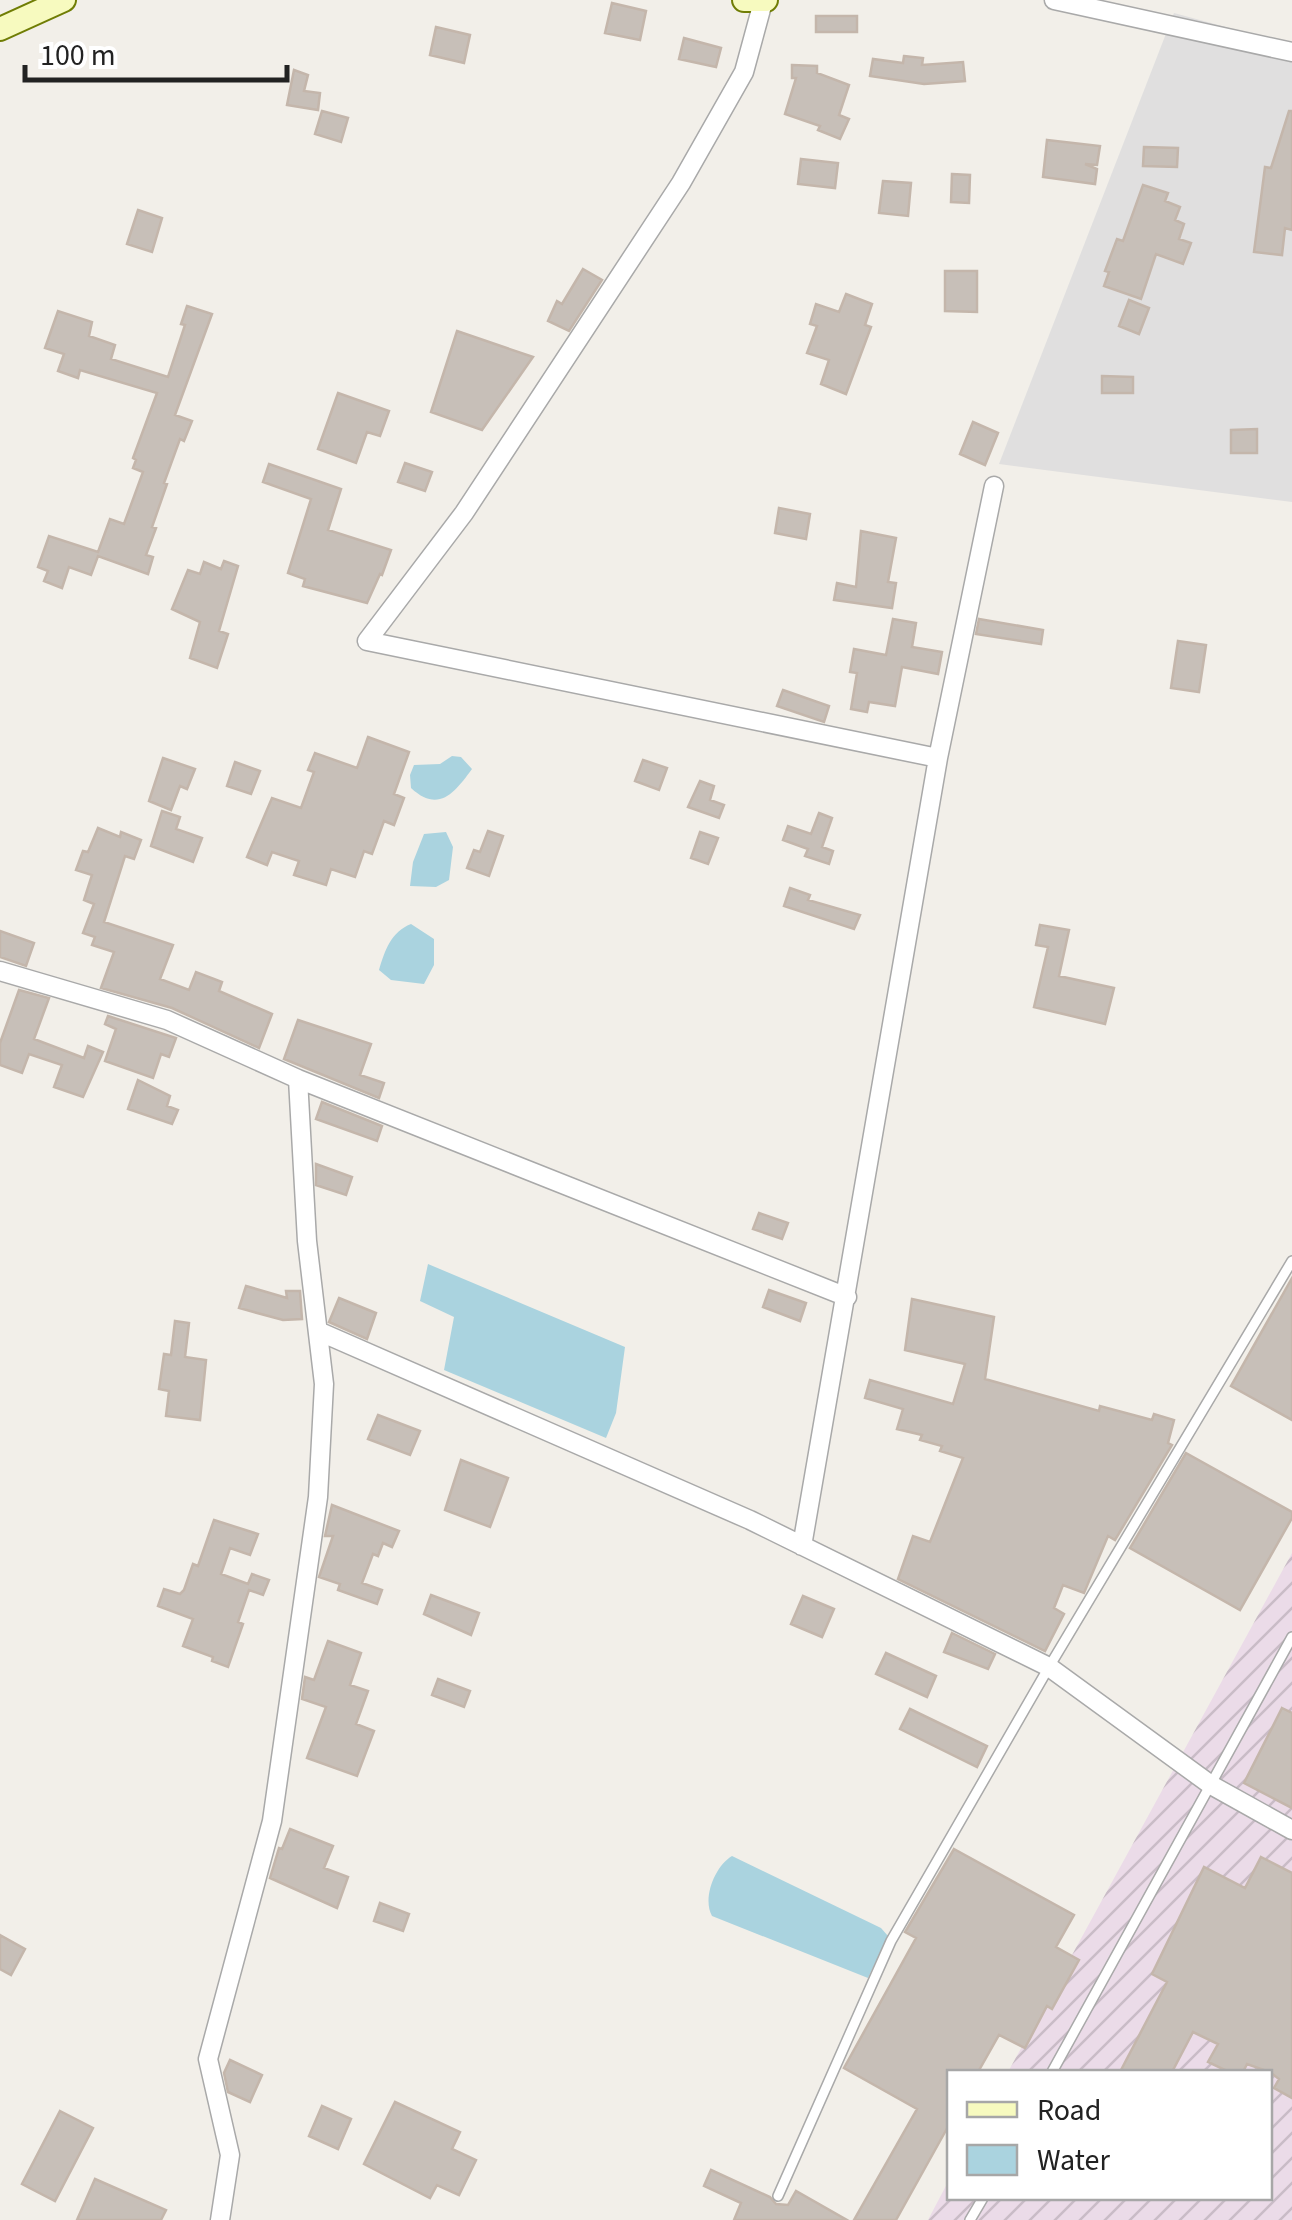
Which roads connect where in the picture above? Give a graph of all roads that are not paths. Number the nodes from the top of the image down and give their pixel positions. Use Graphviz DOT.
graph roads {
  1 [pos="64,0"];
  2 [pos="1054,0"];
  3 [pos="758,1"];
  4 [pos="0,29"];
  5 [pos="1292,52"];
  6 [pos="994,486"];
  7 [pos="938,758"];
  8 [pos="0,972"];
  9 [pos="298,1078"];
  10 [pos="1292,1261"];
  11 [pos="846,1296"];
  12 [pos="318,1331"];
  13 [pos="802,1546"];
  14 [pos="1292,1636"];
  15 [pos="1049,1667"];
  16 [pos="1211,1785"];
  17 [pos="1292,1830"];
  18 [pos="1053,2070"];
  19 [pos="778,2196"];
  20 [pos="220,2220"];
  1 -- 4 [label="main road"];
  2 -- 5 [label="street"];
  3 -- 7 [label="street"];
  6 -- 7 [label="street"];
  7 -- 11 [label="street"];
  8 -- 9 [label="street"];
  9 -- 11 [label="street"];
  9 -- 12 [label="street"];
  10 -- 15 [label="lane"];
  11 -- 13 [label="street"];
  12 -- 13 [label="street"];
  12 -- 20 [label="street"];
  13 -- 15 [label="street"];
  14 -- 16 [label="lane"];
  15 -- 16 [label="street"];
  15 -- 19 [label="lane"];
  16 -- 17 [label="street"];
  16 -- 18 [label="lane"];
}
